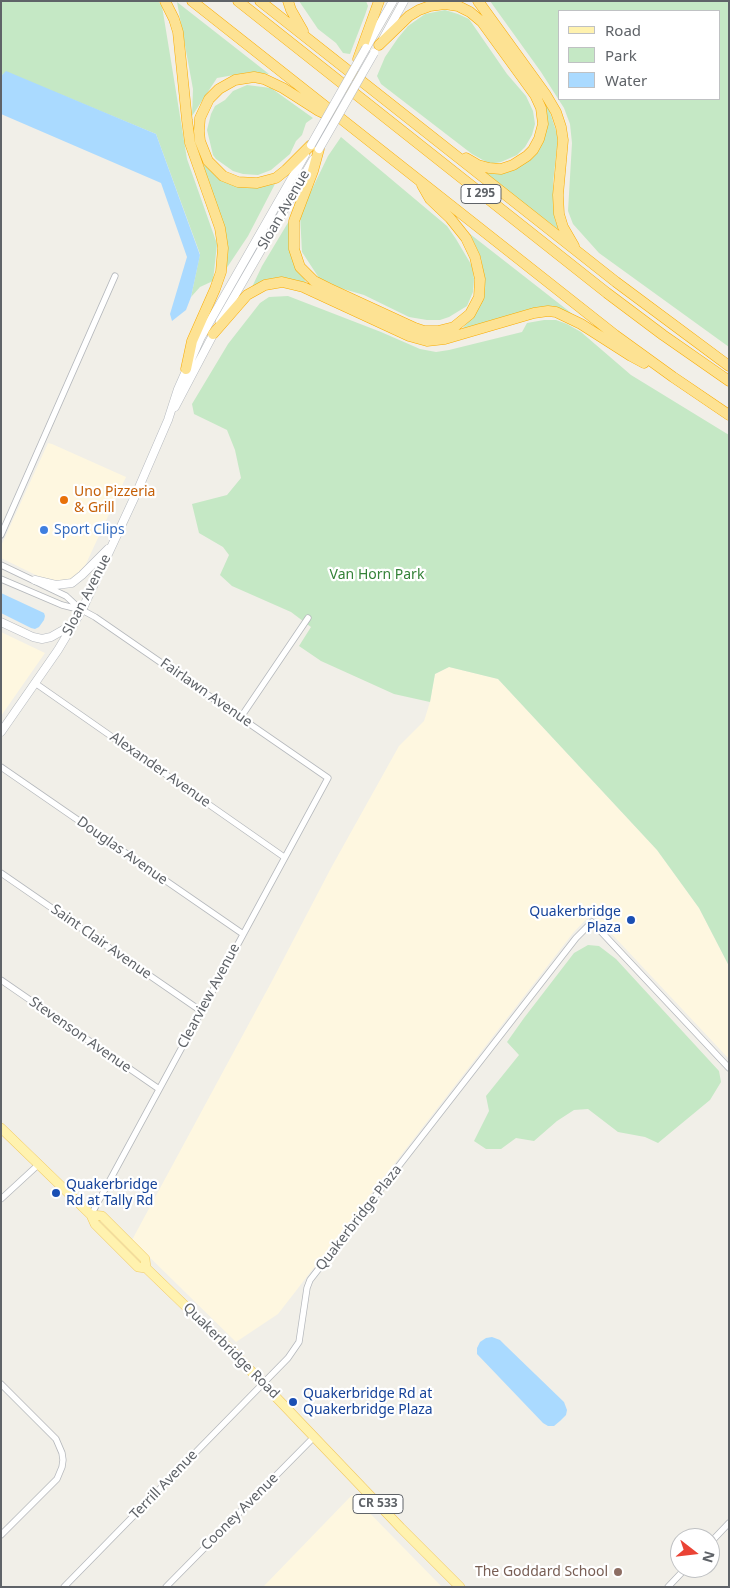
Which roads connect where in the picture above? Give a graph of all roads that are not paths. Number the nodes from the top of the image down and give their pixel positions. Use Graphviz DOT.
graph roads {
  1 [pos="165,1"];
  2 [pos="192,1"];
  3 [pos="238,1"];
  4 [pos="260,1"];
  5 [pos="288,1"];
  6 [pos="379,1"];
  7 [pos="393,1"];
  8 [pos="404,1"];
  9 [pos="478,1"];
  10 [pos="306,36"];
  11 [pos="364,47"];
  12 [pos="377,49"];
  13 [pos="355,68"];
  14 [pos="347,124"];
  15 [pos="429,134"];
  16 [pos="315,147"];
  17 [pos="419,180"];
  18 [pos="578,253"];
  19 [pos="115,276"];
  20 [pos="213,334"];
  21 [pos="729,366"];
  22 [pos="186,369"];
  23 [pos="673,377"];
  24 [pos="729,381"];
  25 [pos="729,415"];
  26 [pos="168,420"];
  27 [pos="1,536"];
  28 [pos="113,543"];
  29 [pos="1,565"];
  30 [pos="1,579"];
  31 [pos="35,580"];
  32 [pos="82,610"];
  33 [pos="308,618"];
  34 [pos="1,622"];
  35 [pos="74,624"];
  36 [pos="35,683"];
  37 [pos="241,717"];
  38 [pos="1,732"];
  39 [pos="1,767"];
  40 [pos="328,778"];
  41 [pos="284,857"];
  42 [pos="1,873"];
  43 [pos="243,934"];
  44 [pos="1,980"];
  45 [pos="201,1011"];
  46 [pos="729,1068"];
  47 [pos="159,1089"];
  48 [pos="1,1128"];
  49 [pos="39,1164"];
  50 [pos="1,1199"];
  51 [pos="91,1215"];
  52 [pos="1,1384"];
  53 [pos="263,1384"];
  54 [pos="314,1437"];
  55 [pos="729,1523"];
  56 [pos="720,1532"];
  57 [pos="1,1535"];
  58 [pos="64,1587"];
  59 [pos="166,1587"];
  60 [pos="460,1587"];
  1 -- 22 [label="highway"];
  2 -- 14 [label="highway, I 295"];
  3 -- 24 [label="highway, I 295"];
  4 -- 10 [label="highway"];
  5 -- 10 [label="highway"];
  6 -- 11 [label="highway"];
  7 -- 11 [label="main road"];
  8 -- 12 [label="main road, Sloan Avenue"];
  9 -- 18 [label="highway"];
  10 -- 15 [label="highway"];
  11 -- 13 [label="highway, bridge"];
  12 -- 15 [label="highway"];
  12 -- 16 [label="main road, Sloan Avenue, bridge"];
  13 -- 16 [label="main road, Sloan Avenue, bridge"];
  14 -- 16 [label="highway"];
  14 -- 17 [label="highway, I 295"];
  15 -- 18 [label="highway"];
  16 -- 17 [label="highway"];
  16 -- 20 [label="main road, Sloan Avenue"];
  16 -- 22 [label="main road, Sloan Avenue"];
  17 -- 23 [label="highway, I 295"];
  18 -- 21 [label="highway"];
  19 -- 27 [label="street"];
  20 -- 23 [label="highway"];
  20 -- 26 [label="main road, Sloan Avenue"];
  22 -- 26 [label="main road, Sloan Avenue"];
  23 -- 25 [label="highway, I 295"];
  26 -- 28 [label="main road, Sloan Avenue"];
  28 -- 31 [label="main road"];
  28 -- 32 [label="main road, Sloan Avenue"];
  29 -- 31 [label="street, Fairlawn Avenue"];
  30 -- 32 [label="street, Fairlawn Avenue"];
  31 -- 32 [label="street, Fairlawn Avenue"];
  32 -- 35 [label="main road, Sloan Avenue"];
  32 -- 37 [label="street, Fairlawn Avenue"];
  33 -- 37 [label="street"];
  34 -- 35 [label="main road"];
  35 -- 36 [label="main road, Sloan Avenue"];
  36 -- 38 [label="main road, Sloan Avenue"];
  36 -- 41 [label="street, Alexander Avenue"];
  37 -- 40 [label="street, Fairlawn Avenue"];
  39 -- 43 [label="street, Douglas Avenue"];
  40 -- 41 [label="street, Clearview Avenue"];
  41 -- 43 [label="street, Clearview Avenue"];
  42 -- 45 [label="street, Saint Clair Avenue"];
  43 -- 45 [label="street, Clearview Avenue"];
  44 -- 47 [label="street, Stevenson Avenue"];
  45 -- 47 [label="street, Clearview Avenue"];
  46 -- 53 [label="street, Quakerbridge Plaza"];
  47 -- 51 [label="street, Clearview Avenue"];
  48 -- 49 [label="main road, Quakerbridge Road / CR 533"];
  49 -- 50 [label="street"];
  49 -- 51 [label="main road, Quakerbridge Road / CR 533"];
  51 -- 53 [label="main road, Quakerbridge Road / CR 533"];
  52 -- 57 [label="street"];
  53 -- 54 [label="main road, Quakerbridge Road / CR 533"];
  53 -- 58 [label="street, Terrill Avenue"];
  54 -- 59 [label="street, Cooney Avenue"];
  54 -- 60 [label="main road, Quakerbridge Road / CR 533"];
  55 -- 56 [label="street"];
}
